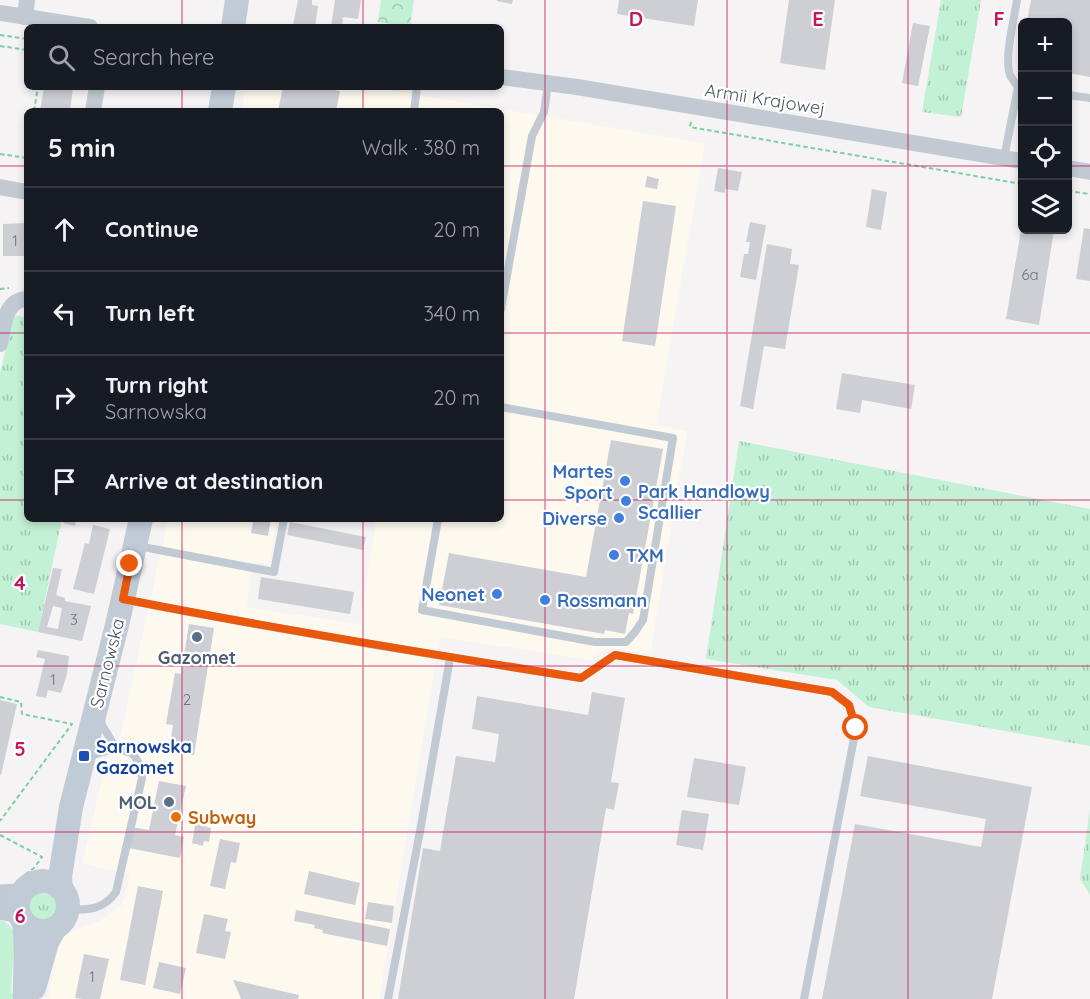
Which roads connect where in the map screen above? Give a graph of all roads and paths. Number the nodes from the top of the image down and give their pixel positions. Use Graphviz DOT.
graph roads {
  1 [pos="237,0"];
  2 [pos="1017,0"];
  3 [pos="26,8"];
  4 [pos="0,13"];
  5 [pos="80,24"];
  6 [pos="233,24"];
  7 [pos="0,35"];
  8 [pos="24,39"];
  9 [pos="0,46"];
  10 [pos="24,50"];
  11 [pos="504,77"];
  12 [pos="548,84"];
  13 [pos="1018,85"];
  14 [pos="38,90"];
  15 [pos="96,90"];
  16 [pos="224,90"];
  17 [pos="417,90"];
  18 [pos="1018,96"];
  19 [pos="1072,96"];
  20 [pos="1090,98"];
  21 [pos="34,108"];
  22 [pos="94,108"];
  23 [pos="220,108"];
  24 [pos="414,108"];
  25 [pos="690,127"];
  26 [pos="0,154"];
  27 [pos="24,158"];
  28 [pos="1004,158"];
  29 [pos="1018,160"];
  30 [pos="1072,169"];
  31 [pos="1090,172"];
  32 [pos="1018,183"];
  33 [pos="0,188"];
  34 [pos="1072,191"];
  35 [pos="24,192"];
  36 [pos="1090,194"];
  37 [pos="504,292"];
  38 [pos="24,299"];
  39 [pos="4,311"];
  40 [pos="0,344"];
  41 [pos="504,408"];
  42 [pos="140,522"];
  43 [pos="283,522"];
  44 [pos="437,522"];
  45 [pos="135,545"];
  46 [pos="123,599"];
  47 [pos="450,658"];
  48 [pos="0,697"];
  49 [pos="97,705"];
  50 [pos="116,748"];
  51 [pos="83,760"];
  52 [pos="0,821"];
  53 [pos="0,835"];
  54 [pos="30,902"];
  55 [pos="25,999"];
  56 [pos="31,999"];
  57 [pos="388,999"];
  58 [pos="804,999"];
  1 -- 6 [label="main road"];
  2 -- 13 [label="lane"];
  3 -- 4 [label="street"];
  3 -- 5 [label="street"];
  7 -- 8 [label="path"];
  9 -- 10 [label="path"];
  11 -- 12 [label="street, Armii Krajowej"];
  12 -- 28 [label="street, Armii Krajowej"];
  12 -- 37 [label="lane"];
  14 -- 21 [label="path"];
  15 -- 22 [label="street"];
  16 -- 23 [label="main road"];
  17 -- 24 [label="lane"];
  18 -- 28 [label="lane"];
  19 -- 20 [label="lane"];
  25 -- 32 [label="path"];
  26 -- 27 [label="path"];
  28 -- 29 [label="street, Armii Krajowej"];
  30 -- 31 [label="street"];
  33 -- 35 [label="street"];
  34 -- 36 [label="path"];
  38 -- 39 [label="street"];
  39 -- 40 [label="street"];
  41 -- 44 [label="lane"];
  42 -- 45 [label="main road, Sarnowska"];
  43 -- 45 [label="lane"];
  45 -- 46 [label="main road, Sarnowska"];
  46 -- 47 [label="lane"];
  46 -- 49 [label="main road, Sarnowska"];
  47 -- 57 [label="lane"];
  47 -- 58 [label="lane"];
  48 -- 52 [label="path"];
  49 -- 50 [label="lane"];
  49 -- 51 [label="main road, Sarnowska"];
  50 -- 51 [label="lane"];
  50 -- 54 [label="lane"];
  51 -- 54 [label="main road, Sarnowska"];
  53 -- 54 [label="path"];
  54 -- 55 [label="main road, Sarnowska"];
  54 -- 56 [label="main road"];
}
